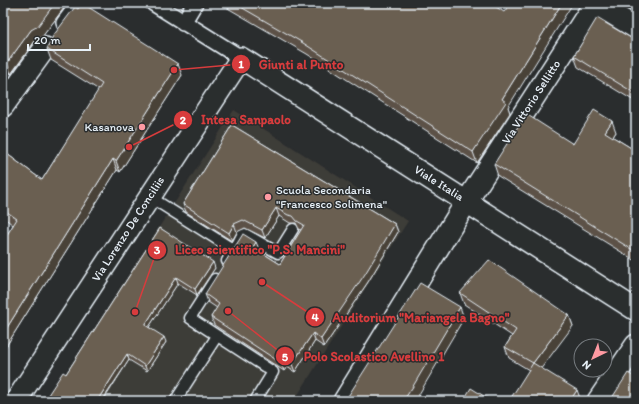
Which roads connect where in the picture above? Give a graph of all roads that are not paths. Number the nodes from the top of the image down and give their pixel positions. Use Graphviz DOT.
graph roads {
  1 [pos="79,3"];
  2 [pos="153,3"];
  3 [pos="195,3"];
  4 [pos="595,3"];
  5 [pos="183,23"];
  6 [pos="636,28"];
  7 [pos="45,48"];
  8 [pos="241,58"];
  9 [pos="3,106"];
  10 [pos="150,197"];
  11 [pos="467,201"];
  12 [pos="293,229"];
  13 [pos="234,250"];
  14 [pos="636,310"];
  15 [pos="217,336"];
  16 [pos="636,345"];
  17 [pos="16,401"];
  18 [pos="175,401"];
  19 [pos="255,401"];
  20 [pos="344,401"];
  21 [pos="598,401"];
  1 -- 7 [label="street"];
  2 -- 5 [label="street"];
  3 -- 5 [label="street"];
  4 -- 6 [label="street"];
  4 -- 11 [label="street, Via Vittorio Sellitto"];
  5 -- 8 [label="street"];
  7 -- 9 [label="street"];
  8 -- 10 [label="street, Via Lorenzo De Conciliis"];
  8 -- 11 [label="street, Viale Italia"];
  10 -- 13 [label="lane"];
  10 -- 17 [label="street, Via Lorenzo De Conciliis"];
  11 -- 14 [label="street, Viale Italia"];
  11 -- 20 [label="street, Via Vittorio Sellitto"];
  12 -- 13 [label="lane"];
  13 -- 15 [label="lane"];
  15 -- 18 [label="lane"];
  15 -- 19 [label="lane"];
  16 -- 21 [label="street"];
}
